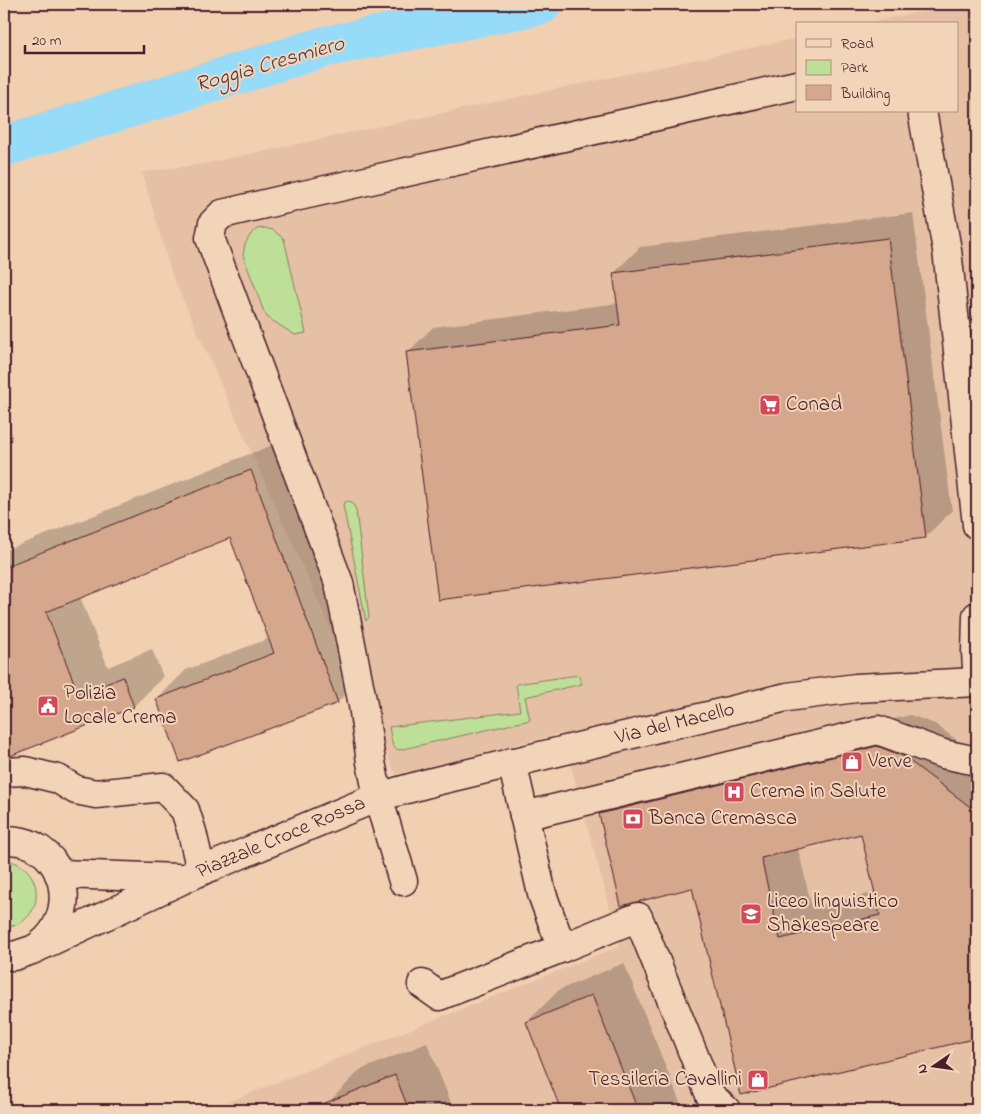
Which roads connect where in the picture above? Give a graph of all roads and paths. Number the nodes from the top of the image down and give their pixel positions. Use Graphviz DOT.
graph roads {
  1 [pos="796,85"];
  2 [pos="922,112"];
  3 [pos="977,525"];
  4 [pos="977,616"];
  5 [pos="977,667"];
  6 [pos="977,682"];
  7 [pos="977,761"];
  8 [pos="512,762"];
  9 [pos="14,771"];
  10 [pos="378,797"];
  11 [pos="524,816"];
  12 [pos="4,840"];
  13 [pos="59,874"];
  14 [pos="192,875"];
  15 [pos="403,881"];
  16 [pos="562,948"];
  17 [pos="32,950"];
  18 [pos="4,955"];
  19 [pos="422,984"];
  20 [pos="726,1110"];
  1 -- 10 [label="street"];
  2 -- 3 [label="street"];
  4 -- 5 [label="street"];
  6 -- 8 [label="street, Via del Macello"];
  7 -- 11 [label="street"];
  8 -- 10 [label="street, Via del Macello"];
  8 -- 11 [label="street"];
  9 -- 14 [label="street"];
  10 -- 14 [label="street, Piazzale Croce Rossa"];
  10 -- 15 [label="street"];
  11 -- 16 [label="street"];
  12 -- 13 [label="street, Piazzale Croce Rossa"];
  13 -- 14 [label="street, Piazzale Croce Rossa"];
  13 -- 17 [label="street, Piazzale Croce Rossa"];
  14 -- 17 [label="street, Piazzale Croce Rossa"];
  16 -- 19 [label="street"];
  16 -- 20 [label="street"];
  17 -- 18 [label="street, Piazzale Croce Rossa"];
}
